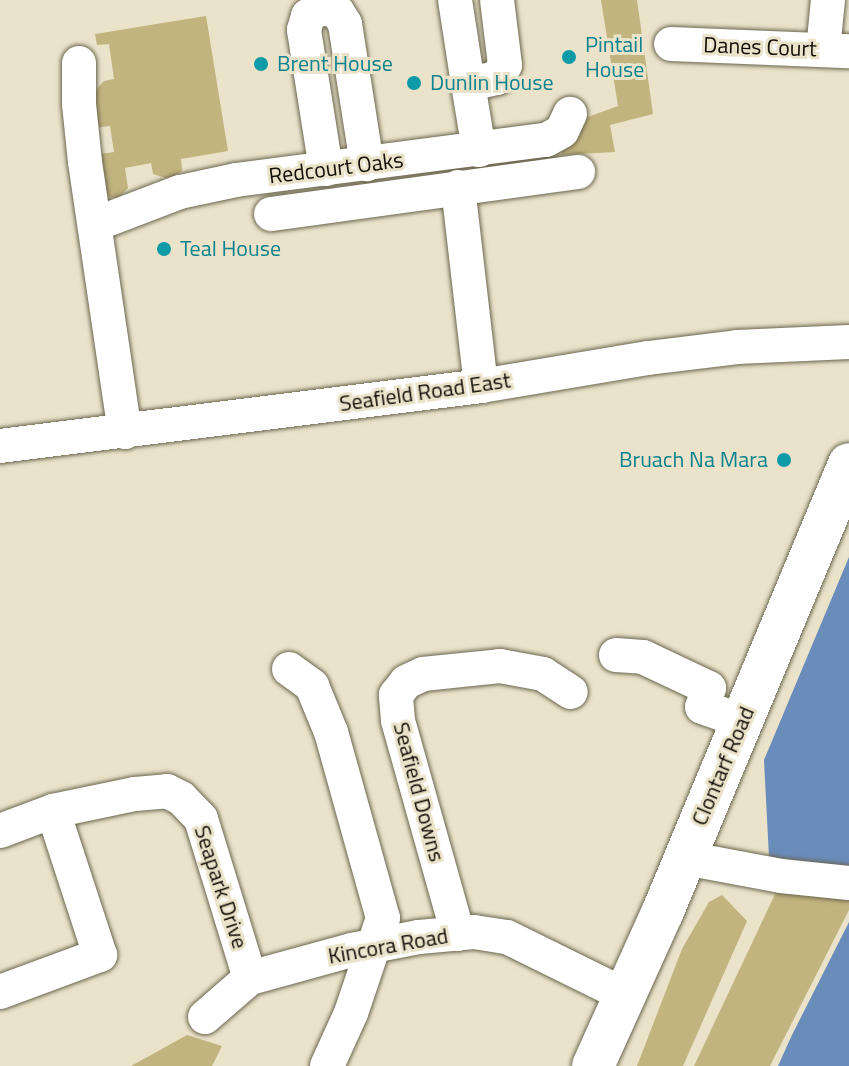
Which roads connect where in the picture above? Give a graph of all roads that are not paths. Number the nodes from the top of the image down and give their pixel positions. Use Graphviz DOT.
graph roads {
  1 [pos="455,0"];
  2 [pos="497,0"];
  3 [pos="828,0"];
  4 [pos="671,44"];
  5 [pos="836,51"];
  6 [pos="79,63"];
  7 [pos="470,94"];
  8 [pos="359,112"];
  9 [pos="570,114"];
  10 [pos="319,119"];
  11 [pos="479,150"];
  12 [pos="367,164"];
  13 [pos="326,169"];
  14 [pos="578,172"];
  15 [pos="458,187"];
  16 [pos="271,214"];
  17 [pos="96,224"];
  18 [pos="849,342"];
  19 [pos="481,386"];
  20 [pos="125,432"];
  21 [pos="0,446"];
  22 [pos="849,464"];
  23 [pos="616,655"];
  24 [pos="289,669"];
  25 [pos="571,692"];
  26 [pos="742,721"];
  27 [pos="53,811"];
  28 [pos="0,831"];
  29 [pos="685,858"];
  30 [pos="849,883"];
  31 [pos="458,934"];
  32 [pos="374,948"];
  33 [pos="250,978"];
  34 [pos="0,992"];
  35 [pos="623,994"];
  36 [pos="205,1017"];
  37 [pos="327,1066"];
  38 [pos="593,1066"];
  1 -- 7 [label="street"];
  2 -- 7 [label="street"];
  3 -- 5 [label="street"];
  4 -- 5 [label="street, Danes Court"];
  6 -- 17 [label="street"];
  7 -- 11 [label="street"];
  8 -- 10 [label="street"];
  8 -- 10 [label="street"];
  8 -- 12 [label="street"];
  9 -- 11 [label="street, Redcourt Oaks"];
  10 -- 13 [label="street"];
  11 -- 12 [label="street, Redcourt Oaks"];
  12 -- 13 [label="street, Redcourt Oaks"];
  13 -- 17 [label="street, Redcourt Oaks"];
  14 -- 15 [label="street"];
  15 -- 16 [label="street"];
  15 -- 19 [label="street"];
  17 -- 20 [label="street"];
  18 -- 19 [label="street, Seafield Road East"];
  19 -- 20 [label="street, Seafield Road East"];
  20 -- 21 [label="street, Seafield Road East"];
  22 -- 26 [label="main road, Clontarf Road"];
  23 -- 26 [label="street"];
  24 -- 32 [label="street"];
  25 -- 31 [label="street, Seafield Downs"];
  26 -- 29 [label="main road, Clontarf Road"];
  27 -- 28 [label="street, Seapark Drive"];
  27 -- 33 [label="street, Seapark Drive"];
  27 -- 34 [label="street"];
  29 -- 30 [label="street"];
  29 -- 35 [label="main road, Clontarf Road"];
  31 -- 32 [label="street, Kincora Road"];
  31 -- 35 [label="street, Kincora Road"];
  32 -- 33 [label="street, Kincora Road"];
  32 -- 37 [label="street"];
  33 -- 36 [label="street, Kincora Road"];
  35 -- 38 [label="main road, Clontarf Road"];
}
